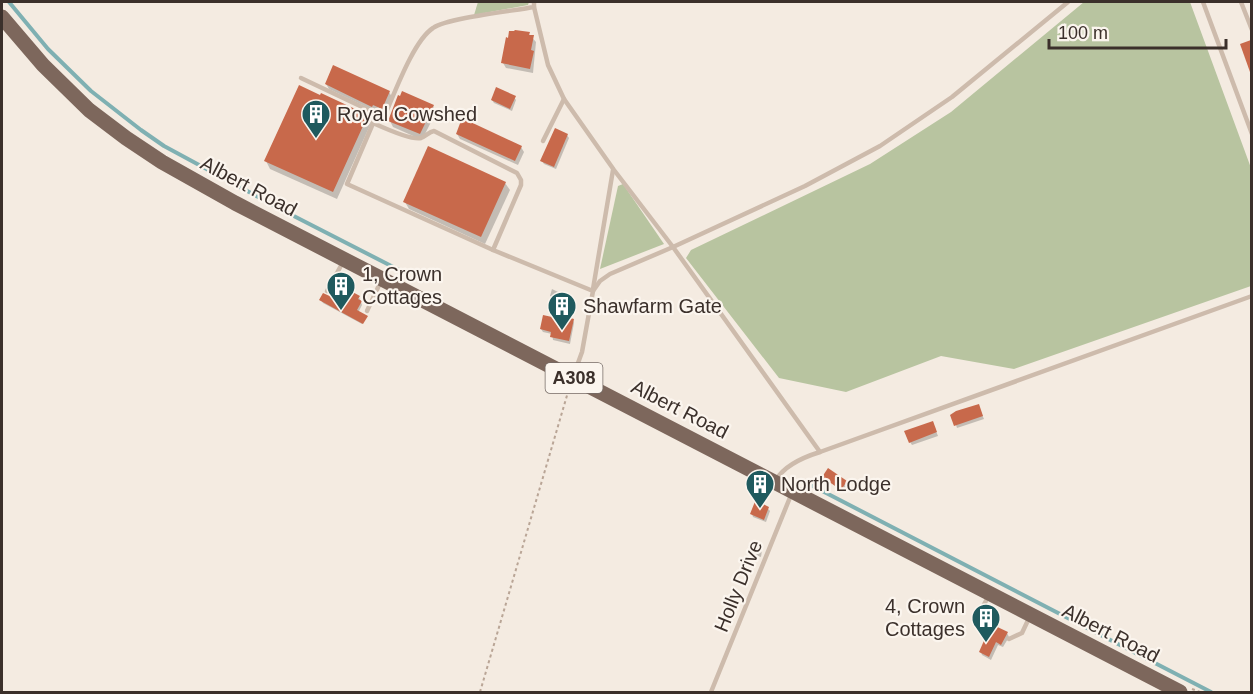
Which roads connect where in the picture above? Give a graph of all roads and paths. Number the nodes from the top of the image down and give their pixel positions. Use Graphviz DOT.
graph roads {
  1 [pos="1068,2"];
  2 [pos="1203,2"];
  3 [pos="1241,2"];
  4 [pos="534,4"];
  5 [pos="2,17"];
  6 [pos="1251,30"];
  7 [pos="301,78"];
  8 [pos="564,99"];
  9 [pos="377,114"];
  10 [pos="373,123"];
  11 [pos="1251,134"];
  12 [pos="543,141"];
  13 [pos="614,170"];
  14 [pos="673,247"];
  15 [pos="493,250"];
  16 [pos="344,260"];
  17 [pos="382,279"];
  18 [pos="327,291"];
  19 [pos="593,291"];
  20 [pos="1251,296"];
  21 [pos="368,311"];
  22 [pos="572,377"];
  23 [pos="820,452"];
  24 [pos="775,482"];
  25 [pos="792,491"];
  26 [pos="990,594"];
  27 [pos="1030,615"];
  28 [pos="980,625"];
  29 [pos="1009,639"];
  30 [pos="480,693"];
  31 [pos="711,693"];
  32 [pos="1180,693"];
  1 -- 14 [label="lane"];
  2 -- 11 [label="lane"];
  3 -- 6 [label="lane"];
  4 -- 8 [label="lane"];
  4 -- 9 [label="lane"];
  5 -- 16 [label="main road, Albert Road / A308"];
  7 -- 9 [label="lane"];
  8 -- 12 [label="lane"];
  8 -- 13 [label="lane"];
  9 -- 10 [label="lane"];
  10 -- 15 [label="lane"];
  10 -- 15 [label="lane"];
  13 -- 14 [label="lane"];
  13 -- 19 [label="lane"];
  14 -- 19 [label="lane"];
  14 -- 23 [label="lane"];
  15 -- 19 [label="lane"];
  16 -- 17 [label="main road, Albert Road / A308"];
  16 -- 18 [label="lane"];
  17 -- 21 [label="lane"];
  17 -- 22 [label="main road, Albert Road / A308"];
  19 -- 22 [label="lane"];
  20 -- 23 [label="lane"];
  22 -- 24 [label="main road, Albert Road / A308"];
  22 -- 30 [label="path"];
  23 -- 24 [label="lane"];
  24 -- 25 [label="main road, Albert Road / A308"];
  25 -- 26 [label="main road, Albert Road / A308"];
  25 -- 31 [label="lane, Holly Drive"];
  26 -- 27 [label="main road, Albert Road / A308"];
  26 -- 28 [label="lane"];
  27 -- 29 [label="lane"];
  27 -- 32 [label="main road, Albert Road / A308"];
}
